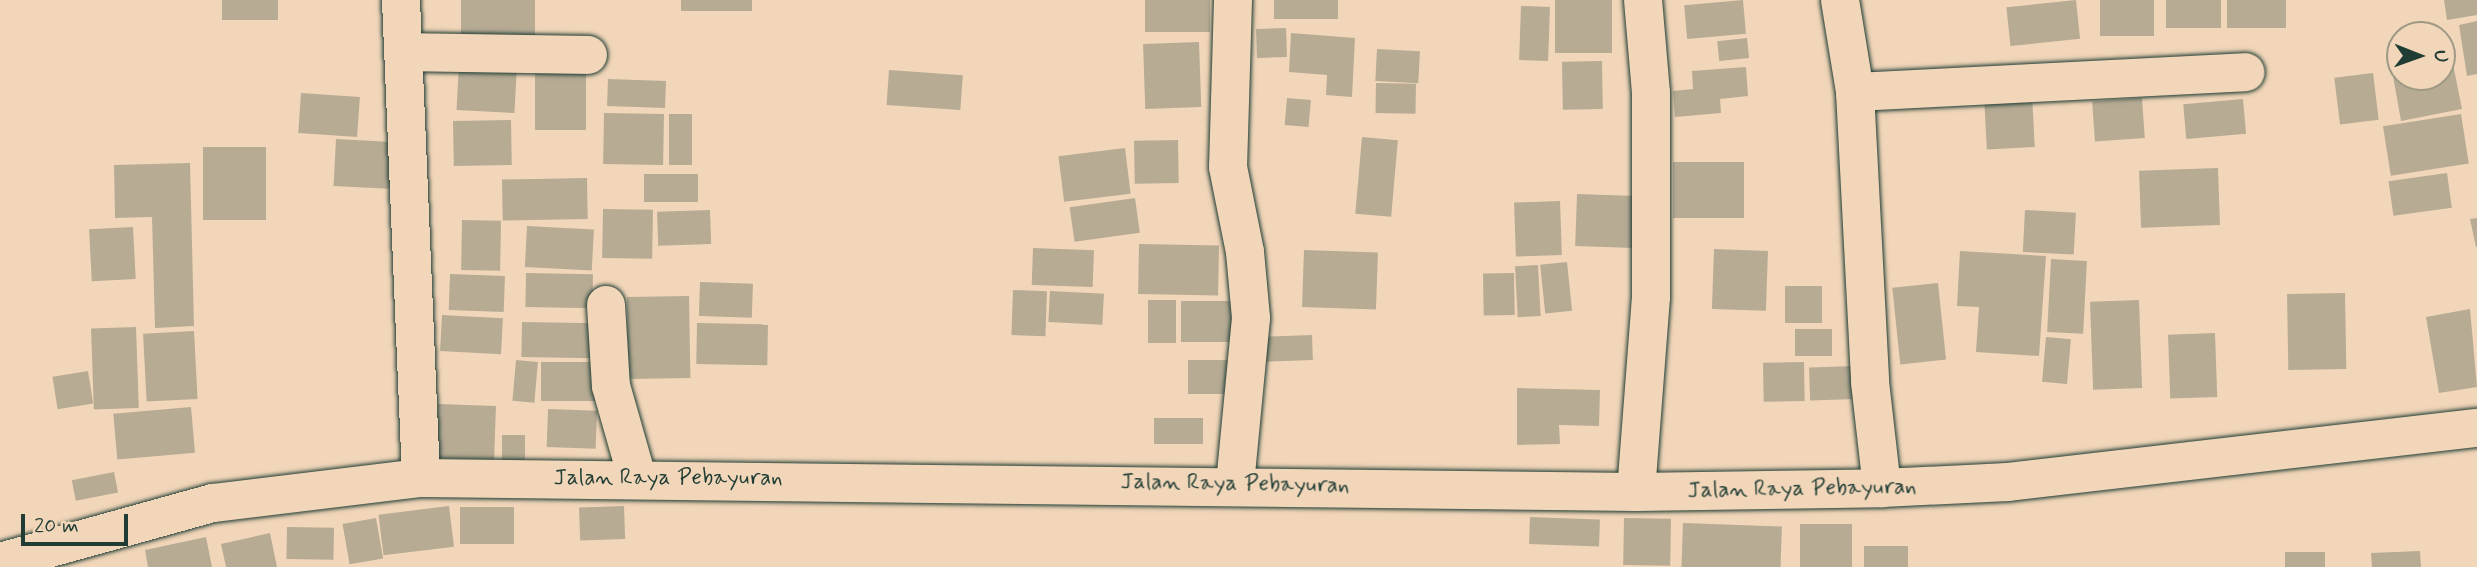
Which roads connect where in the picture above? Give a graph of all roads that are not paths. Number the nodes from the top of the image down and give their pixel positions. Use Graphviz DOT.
graph roads {
  1 [pos="401,0"];
  2 [pos="1233,0"];
  3 [pos="1643,0"];
  4 [pos="1840,0"];
  5 [pos="403,52"];
  6 [pos="588,55"];
  7 [pos="2245,72"];
  8 [pos="1855,92"];
  9 [pos="606,305"];
  10 [pos="2477,428"];
  11 [pos="637,477"];
  12 [pos="421,478"];
  13 [pos="1235,484"];
  14 [pos="1882,488"];
  15 [pos="1636,492"];
  16 [pos="0,562"];
  1 -- 5 [label="street"];
  2 -- 13 [label="street"];
  3 -- 15 [label="street"];
  4 -- 8 [label="street"];
  5 -- 6 [label="street"];
  5 -- 12 [label="street"];
  7 -- 8 [label="street"];
  8 -- 14 [label="street"];
  9 -- 11 [label="street"];
  10 -- 14 [label="street, Jalan Raya Pebayuran"];
  11 -- 12 [label="street, Jalan Raya Pebayuran"];
  11 -- 13 [label="street, Jalan Raya Pebayuran"];
  12 -- 16 [label="street, Jalan Raya Pebayuran"];
  13 -- 15 [label="street, Jalan Raya Pebayuran"];
  14 -- 15 [label="street, Jalan Raya Pebayuran"];
}
